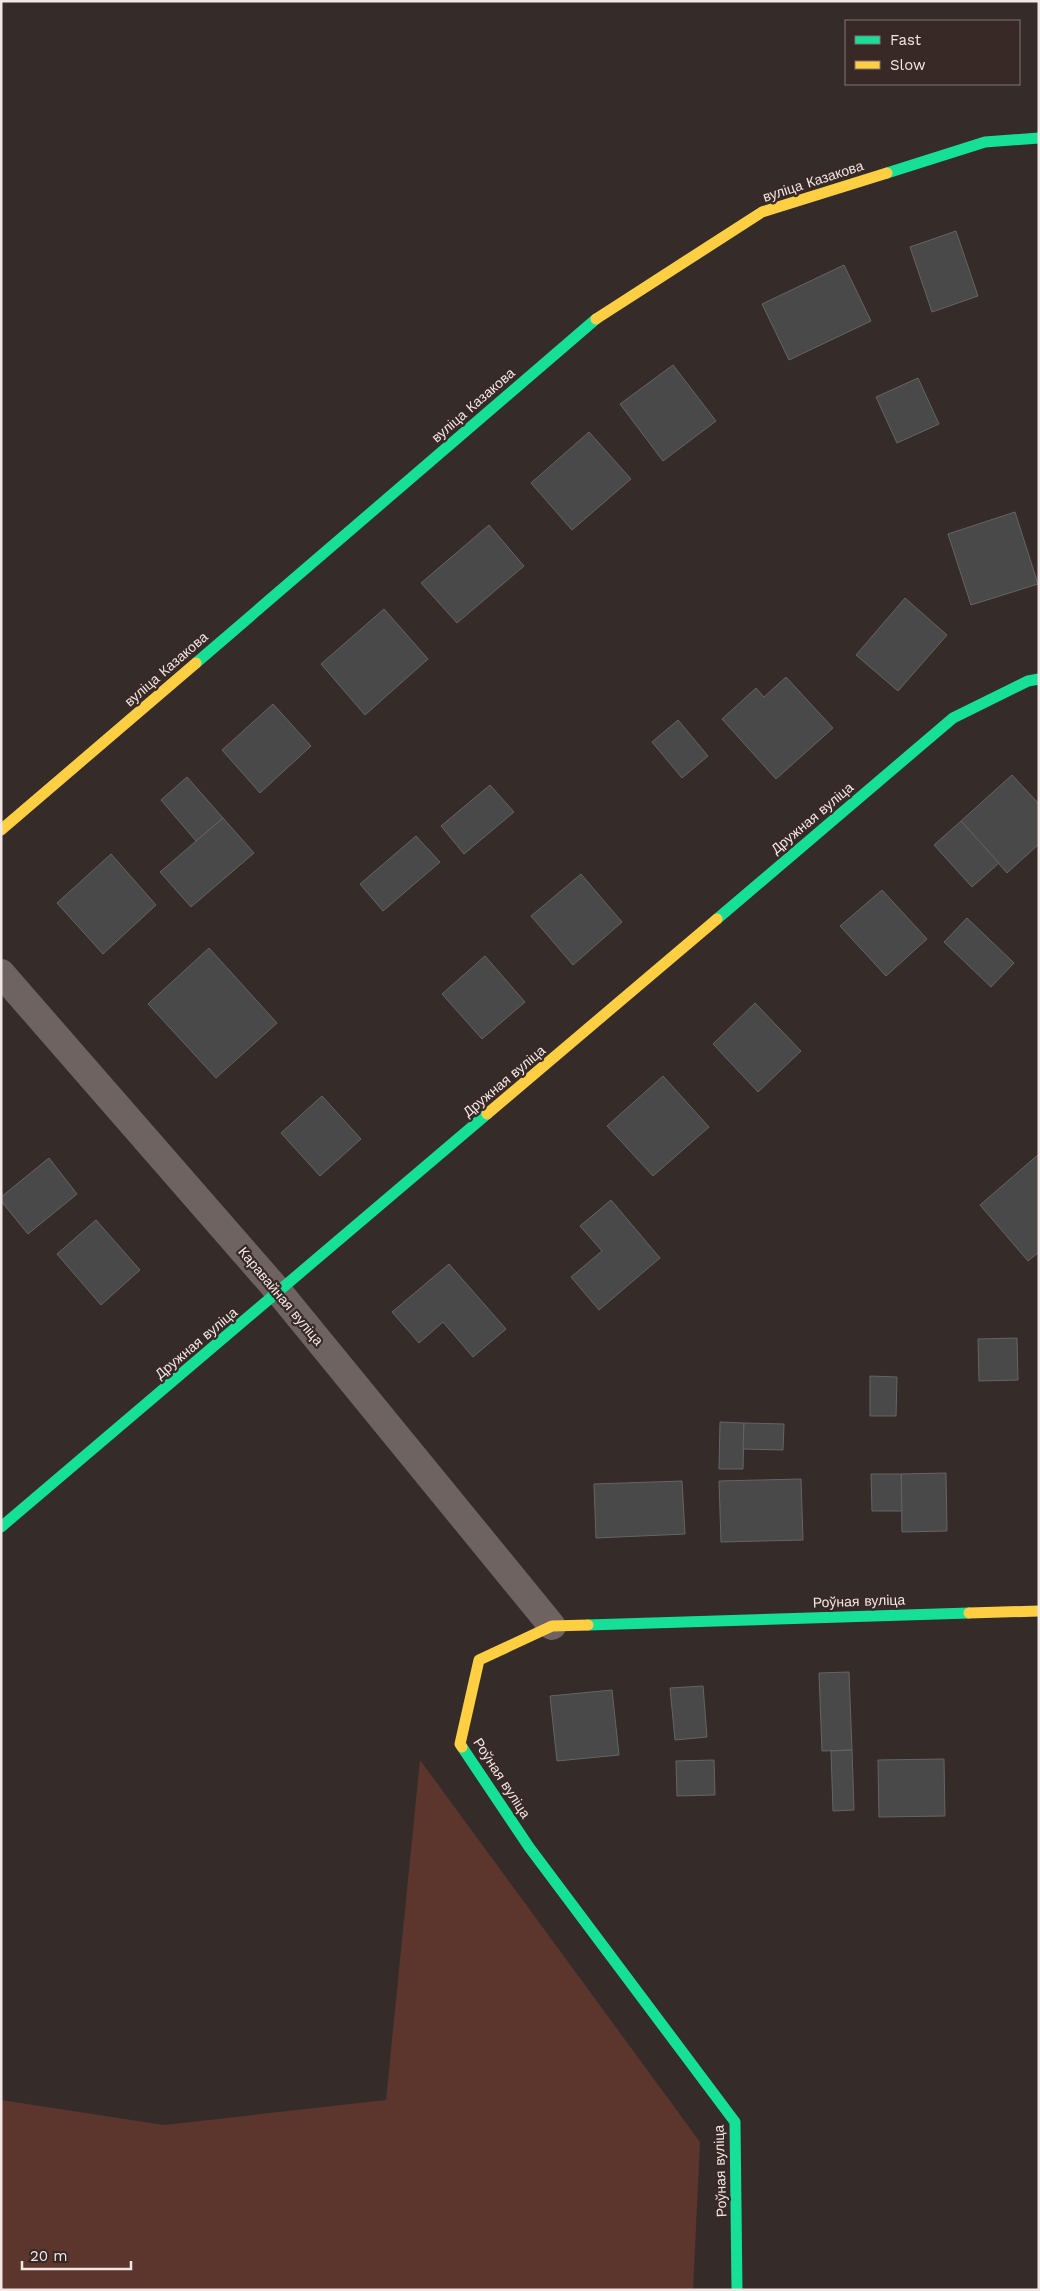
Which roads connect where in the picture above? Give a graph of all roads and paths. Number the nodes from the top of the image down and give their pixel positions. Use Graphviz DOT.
graph roads {
  1 [pos="1039,138"];
  2 [pos="1039,679"];
  3 [pos="1,830"];
  4 [pos="1,973"];
  5 [pos="279,1292"];
  6 [pos="1,1527"];
  7 [pos="1039,1611"];
  8 [pos="552,1626"];
  9 [pos="737,2290"];
  1 -- 3 [label="street, вуліца Казакова"];
  2 -- 5 [label="street, Дружная вуліца"];
  4 -- 5 [label="street, Каравайная вуліца"];
  5 -- 6 [label="street, Дружная вуліца"];
  5 -- 8 [label="street, Каравайная вуліца"];
  7 -- 8 [label="street, Роўная вуліца"];
  8 -- 9 [label="street, Роўная вуліца"];
}
